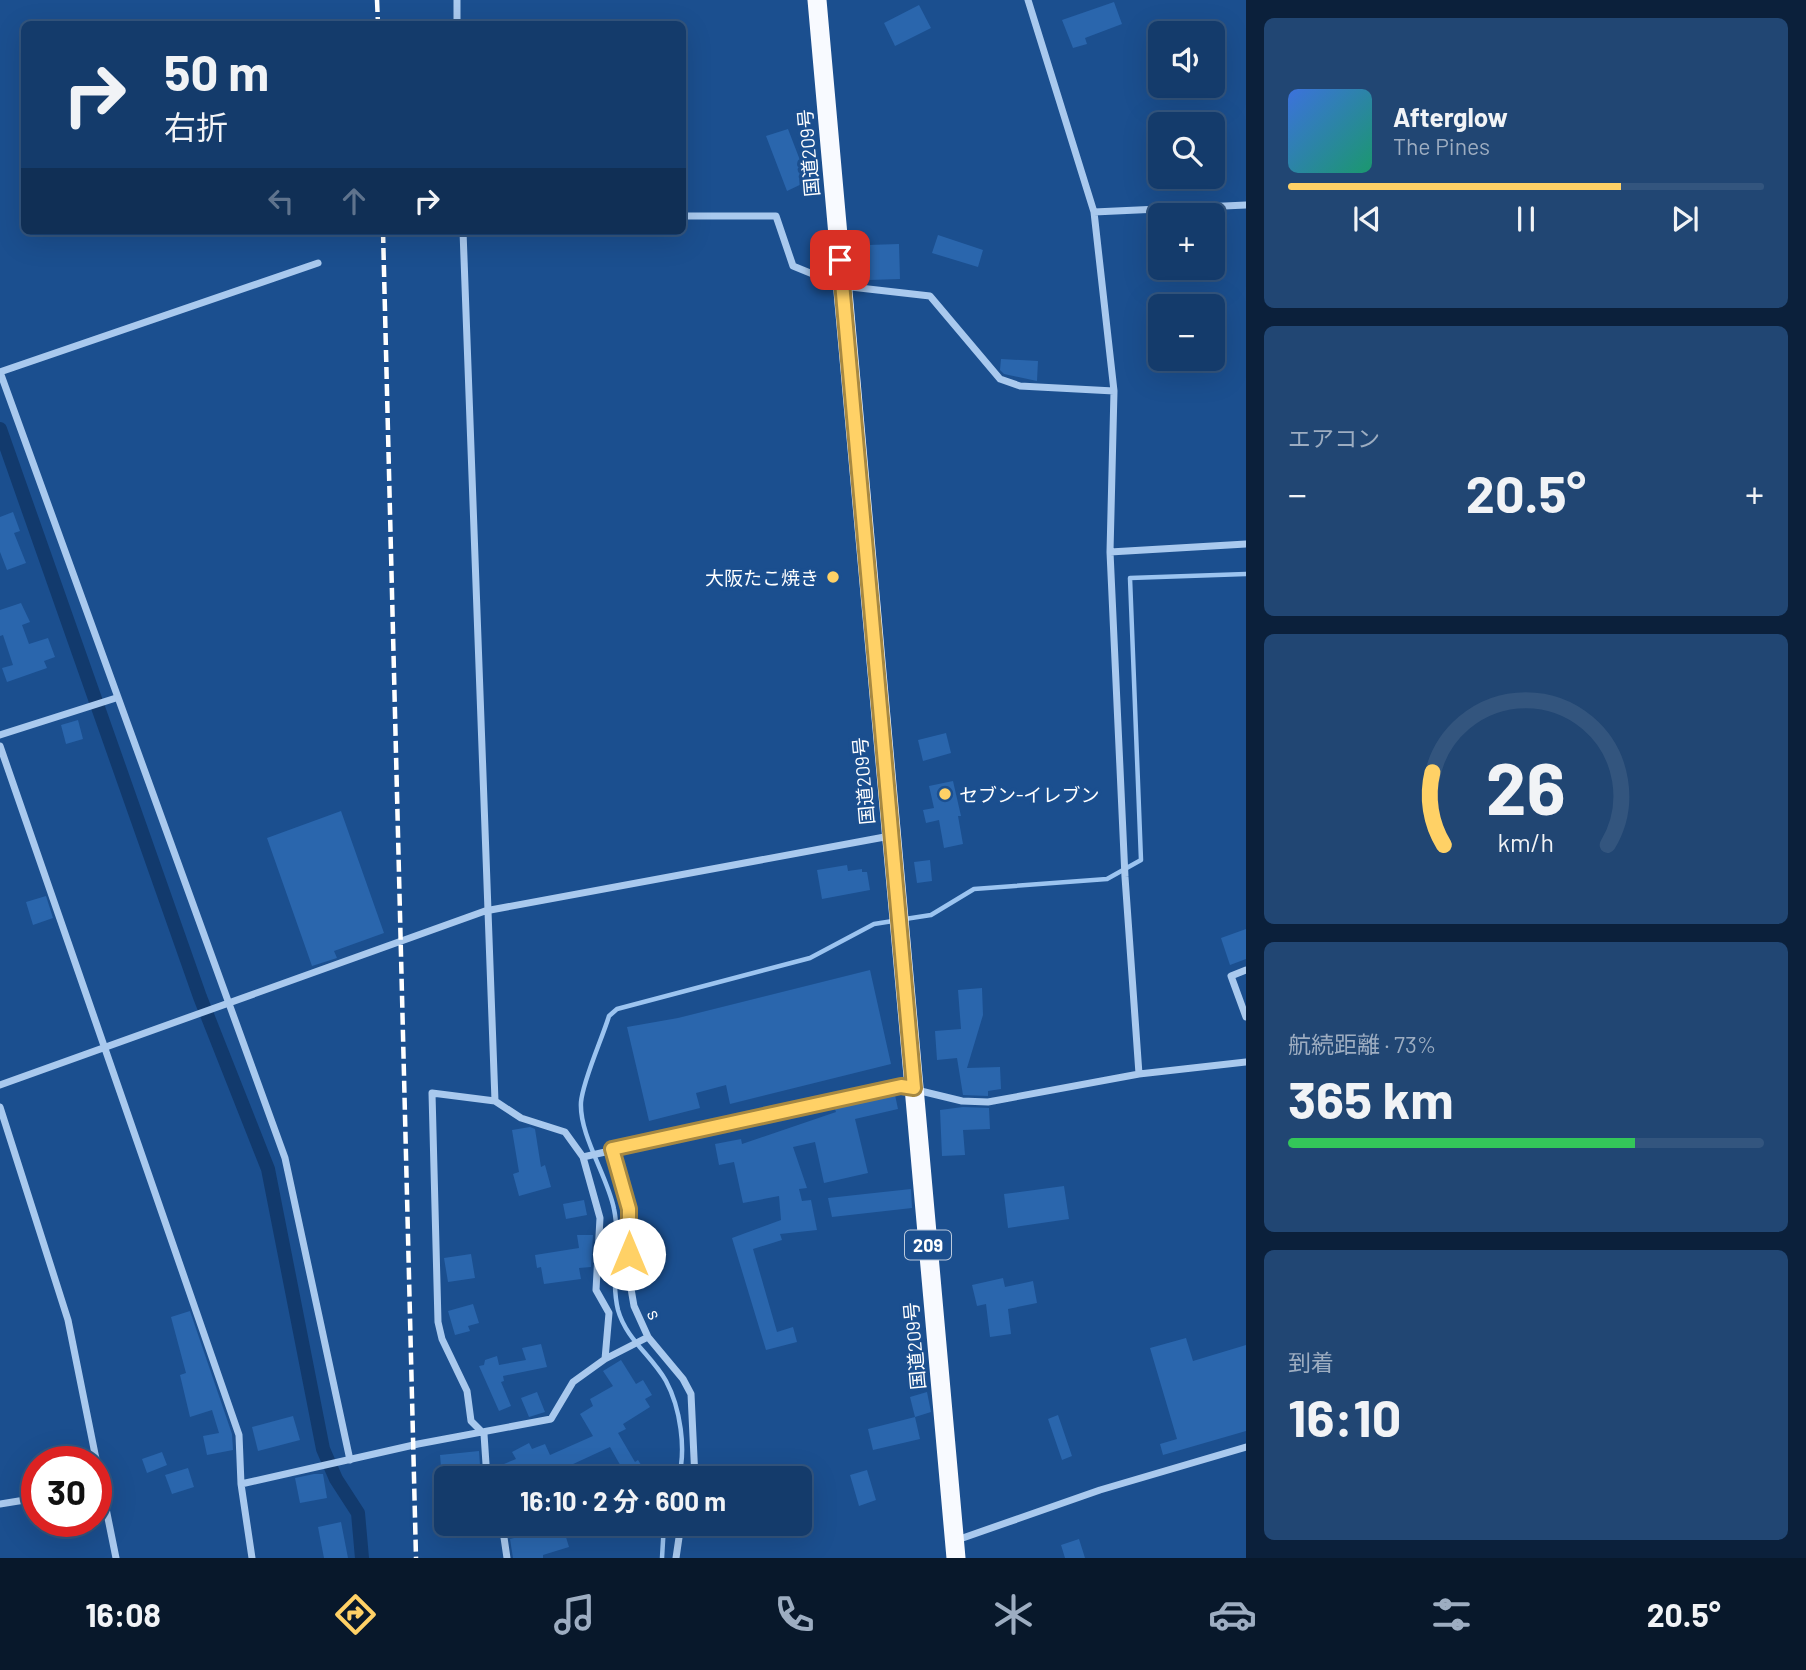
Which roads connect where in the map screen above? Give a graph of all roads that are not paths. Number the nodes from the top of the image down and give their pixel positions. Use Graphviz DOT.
graph roads {
  1 [pos="457,0"];
  2 [pos="817,0"];
  3 [pos="1028,0"];
  4 [pos="457,21"];
  5 [pos="1246,205"];
  6 [pos="1094,212"];
  7 [pos="686,216"];
  8 [pos="463,235"];
  9 [pos="318,263"];
  10 [pos="842,286"];
  11 [pos="0,372"];
  12 [pos="1114,391"];
  13 [pos="1246,544"];
  14 [pos="1110,552"];
  15 [pos="116,698"];
  16 [pos="0,735"];
  17 [pos="0,746"];
  18 [pos="890,836"];
  19 [pos="485,912"];
  20 [pos="1246,970"];
  21 [pos="229,1004"];
  22 [pos="1246,1017"];
  23 [pos="105,1048"];
  24 [pos="1246,1062"];
  25 [pos="1139,1074"];
  26 [pos="0,1085"];
  27 [pos="914,1088"];
  28 [pos="495,1101"];
  29 [pos="0,1107"];
  30 [pos="612,1149"];
  31 [pos="586,1156"];
  32 [pos="648,1337"];
  33 [pos="605,1359"];
  34 [pos="484,1434"];
  35 [pos="92,1446"];
  36 [pos="1246,1447"];
  37 [pos="350,1460"];
  38 [pos="486,1466"];
  39 [pos="694,1466"];
  40 [pos="241,1484"];
  41 [pos="21,1501"];
  42 [pos="0,1504"];
  43 [pos="504,1536"];
  44 [pos="679,1536"];
  45 [pos="111,1537"];
  46 [pos="955,1549"];
  47 [pos="116,1558"];
  48 [pos="252,1558"];
  49 [pos="507,1558"];
  50 [pos="676,1558"];
  1 -- 4 [label="street"];
  2 -- 10 [label="highway, 国道209号 / 209"];
  3 -- 6 [label="street"];
  5 -- 6 [label="street"];
  6 -- 12 [label="street"];
  7 -- 10 [label="street"];
  8 -- 19 [label="street"];
  9 -- 11 [label="street"];
  10 -- 12 [label="street"];
  10 -- 18 [label="highway, 国道209号 / 209"];
  11 -- 15 [label="street"];
  12 -- 14 [label="street"];
  13 -- 14 [label="street"];
  14 -- 25 [label="street"];
  15 -- 16 [label="street"];
  15 -- 21 [label="street"];
  17 -- 23 [label="street"];
  18 -- 19 [label="street"];
  18 -- 27 [label="highway, 国道209号 / 209"];
  19 -- 21 [label="street"];
  19 -- 28 [label="street"];
  20 -- 22 [label="street"];
  21 -- 23 [label="street"];
  21 -- 37 [label="street"];
  23 -- 26 [label="street"];
  23 -- 40 [label="street"];
  24 -- 25 [label="street"];
  25 -- 27 [label="street"];
  27 -- 30 [label="street"];
  27 -- 46 [label="highway, 国道209号 / 209"];
  28 -- 31 [label="street"];
  28 -- 34 [label="street"];
  29 -- 35 [label="street"];
  30 -- 31 [label="street"];
  30 -- 32 [label="street, s"];
  31 -- 33 [label="street"];
  32 -- 33 [label="street"];
  32 -- 39 [label="street, s"];
  33 -- 34 [label="street"];
  34 -- 37 [label="street"];
  34 -- 38 [label="street"];
  36 -- 46 [label="street"];
  37 -- 40 [label="street"];
  40 -- 48 [label="street"];
  41 -- 42 [label="street"];
  43 -- 49 [label="street"];
  44 -- 50 [label="street"];
  45 -- 47 [label="street"];
}
